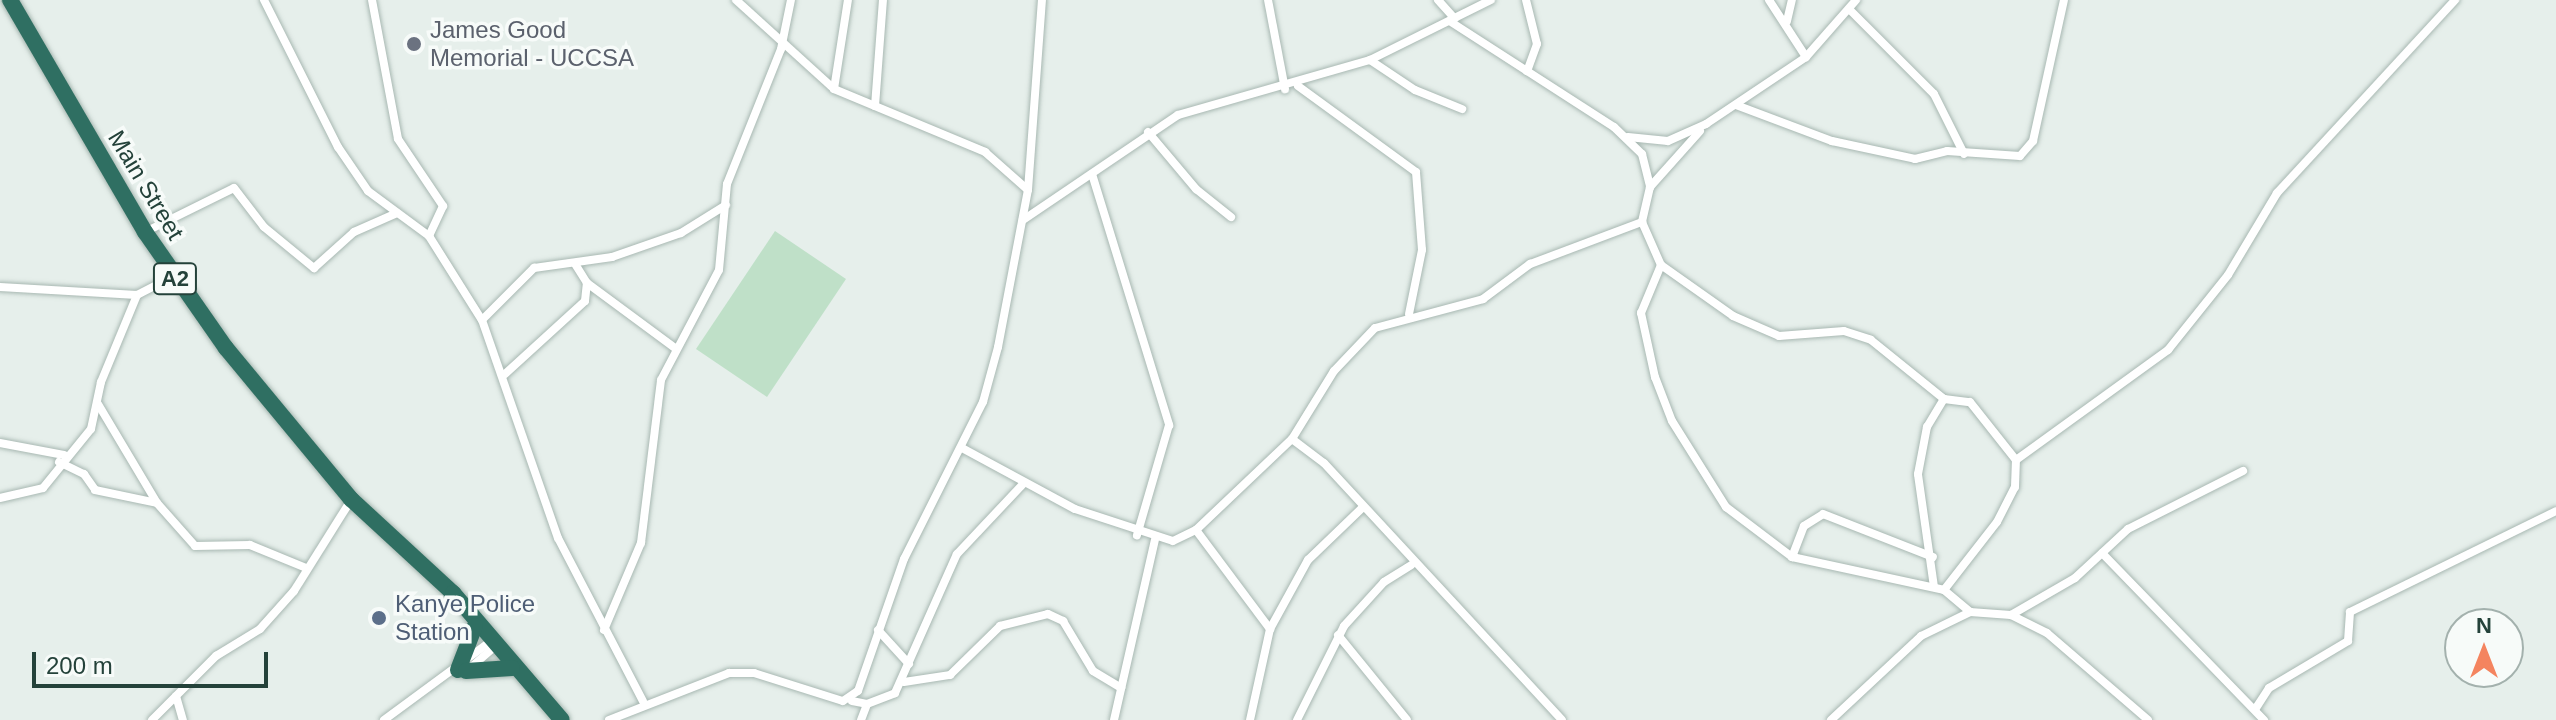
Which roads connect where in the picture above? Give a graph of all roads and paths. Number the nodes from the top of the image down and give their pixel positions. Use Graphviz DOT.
graph roads {
  1 [pos="10,0"];
  2 [pos="264,0"];
  3 [pos="372,0"];
  4 [pos="736,0"];
  5 [pos="791,0"];
  6 [pos="848,0"];
  7 [pos="883,0"];
  8 [pos="1042,0"];
  9 [pos="1268,0"];
  10 [pos="1438,0"];
  11 [pos="1491,0"];
  12 [pos="1526,0"];
  13 [pos="1769,0"];
  14 [pos="1792,0"];
  15 [pos="1856,0"];
  16 [pos="2064,0"];
  17 [pos="2455,0"];
  18 [pos="1849,9"];
  19 [pos="1453,20"];
  20 [pos="1787,21"];
  21 [pos="781,49"];
  22 [pos="1806,57"];
  23 [pos="1370,60"];
  24 [pos="1527,71"];
  25 [pos="1298,86"];
  26 [pos="834,89"];
  27 [pos="1285,89"];
  28 [pos="1736,105"];
  29 [pos="875,106"];
  30 [pos="1462,109"];
  31 [pos="1706,124"];
  32 [pos="1148,132"];
  33 [pos="1627,137"];
  34 [pos="1964,154"];
  35 [pos="1092,174"];
  36 [pos="1650,187"];
  37 [pos="1028,190"];
  38 [pos="726,205"];
  39 [pos="397,213"];
  40 [pos="1231,217"];
  41 [pos="1023,220"];
  42 [pos="1642,222"];
  43 [pos="145,232"];
  44 [pos="429,236"];
  45 [pos="575,264"];
  46 [pos="1661,265"];
  47 [pos="174,276"];
  48 [pos="587,283"];
  49 [pos="0,287"];
  50 [pos="137,295"];
  51 [pos="1409,314"];
  52 [pos="482,320"];
  53 [pos="675,348"];
  54 [pos="505,374"];
  55 [pos="1944,399"];
  56 [pos="98,404"];
  57 [pos="1292,439"];
  58 [pos="0,443"];
  59 [pos="962,448"];
  60 [pos="62,458"];
  61 [pos="2016,460"];
  62 [pos="2243,471"];
  63 [pos="1023,484"];
  64 [pos="0,498"];
  65 [pos="351,499"];
  66 [pos="157,503"];
  67 [pos="1362,508"];
  68 [pos="2556,511"];
  69 [pos="384,526"];
  70 [pos="1196,530"];
  71 [pos="1137,535"];
  72 [pos="1155,540"];
  73 [pos="2102,553"];
  74 [pos="1792,557"];
  75 [pos="1933,557"];
  76 [pos="1411,565"];
  77 [pos="306,568"];
  78 [pos="1934,587"];
  79 [pos="1944,590"];
  80 [pos="1970,612"];
  81 [pos="2011,615"];
  82 [pos="475,626"];
  83 [pos="1270,629"];
  84 [pos="604,630"];
  85 [pos="878,630"];
  86 [pos="1338,635"];
  87 [pos="494,643"];
  88 [pos="909,664"];
  89 [pos="512,668"];
  90 [pos="462,670"];
  91 [pos="904,682"];
  92 [pos="1121,688"];
  93 [pos="176,696"];
  94 [pos="643,701"];
  95 [pos="852,701"];
  96 [pos="867,704"];
  97 [pos="2256,708"];
  98 [pos="152,720"];
  99 [pos="183,720"];
  100 [pos="384,720"];
  101 [pos="562,720"];
  102 [pos="609,720"];
  103 [pos="861,720"];
  104 [pos="1114,720"];
  105 [pos="1250,720"];
  106 [pos="1297,720"];
  107 [pos="1407,720"];
  108 [pos="1562,720"];
  109 [pos="1831,720"];
  110 [pos="2148,720"];
  111 [pos="2264,720"];
  1 -- 43 [label="highway, Main Street / A2"];
  2 -- 39 [label="street"];
  3 -- 44 [label="street"];
  4 -- 21 [label="street"];
  5 -- 21 [label="street"];
  6 -- 26 [label="street"];
  7 -- 29 [label="street"];
  8 -- 37 [label="street"];
  9 -- 27 [label="street"];
  10 -- 19 [label="street"];
  11 -- 19 [label="street"];
  12 -- 24 [label="street"];
  13 -- 20 [label="street"];
  14 -- 20 [label="street"];
  15 -- 18 [label="street"];
  16 -- 34 [label="street"];
  17 -- 61 [label="street"];
  18 -- 22 [label="street"];
  18 -- 34 [label="street"];
  19 -- 23 [label="street"];
  19 -- 24 [label="street"];
  20 -- 22 [label="street"];
  21 -- 26 [label="street"];
  21 -- 38 [label="street"];
  22 -- 28 [label="street"];
  23 -- 25 [label="street"];
  23 -- 30 [label="street"];
  24 -- 33 [label="street"];
  25 -- 27 [label="street"];
  25 -- 51 [label="street"];
  26 -- 29 [label="street"];
  27 -- 32 [label="street"];
  28 -- 31 [label="street"];
  28 -- 34 [label="street"];
  29 -- 37 [label="street"];
  31 -- 33 [label="street"];
  31 -- 36 [label="street"];
  32 -- 35 [label="street"];
  32 -- 40 [label="street"];
  33 -- 36 [label="street"];
  35 -- 41 [label="street"];
  35 -- 71 [label="street"];
  36 -- 42 [label="street"];
  37 -- 41 [label="street"];
  38 -- 45 [label="street"];
  38 -- 53 [label="street"];
  39 -- 43 [label="street"];
  39 -- 44 [label="street"];
  41 -- 59 [label="street"];
  42 -- 46 [label="street"];
  42 -- 51 [label="street"];
  43 -- 47 [label="highway, Main Street / A2"];
  44 -- 52 [label="street"];
  45 -- 48 [label="street"];
  45 -- 52 [label="street"];
  46 -- 55 [label="street"];
  46 -- 74 [label="street"];
  47 -- 50 [label="street"];
  47 -- 65 [label="highway, Main Street / A2"];
  48 -- 53 [label="street"];
  48 -- 54 [label="street"];
  49 -- 50 [label="street"];
  50 -- 56 [label="street"];
  51 -- 57 [label="street"];
  52 -- 54 [label="street"];
  53 -- 84 [label="street"];
  54 -- 84 [label="street"];
  55 -- 61 [label="street"];
  55 -- 75 [label="street"];
  56 -- 60 [label="street"];
  56 -- 66 [label="street"];
  57 -- 67 [label="street"];
  57 -- 70 [label="street"];
  58 -- 60 [label="street"];
  59 -- 63 [label="street"];
  59 -- 85 [label="street"];
  60 -- 64 [label="street"];
  60 -- 66 [label="street"];
  61 -- 79 [label="street"];
  62 -- 73 [label="street"];
  63 -- 71 [label="street"];
  63 -- 88 [label="street"];
  65 -- 69 [label="highway, Main Street / A2"];
  65 -- 77 [label="street"];
  66 -- 77 [label="street"];
  67 -- 76 [label="street"];
  67 -- 83 [label="street"];
  68 -- 97 [label="street"];
  69 -- 82 [label="highway, Main Street / A2"];
  69 -- 87 [label="highway, Main Street / A2"];
  70 -- 72 [label="street"];
  70 -- 83 [label="street"];
  71 -- 72 [label="street"];
  72 -- 92 [label="street"];
  73 -- 81 [label="street"];
  73 -- 97 [label="street"];
  74 -- 75 [label="street"];
  74 -- 78 [label="street"];
  75 -- 78 [label="street"];
  76 -- 86 [label="street"];
  76 -- 108 [label="street"];
  77 -- 93 [label="street"];
  78 -- 79 [label="street"];
  79 -- 80 [label="street"];
  80 -- 81 [label="street"];
  80 -- 109 [label="street"];
  81 -- 110 [label="street"];
  82 -- 87 [label="highway, Main Street / A2"];
  82 -- 90 [label="highway"];
  83 -- 105 [label="street"];
  84 -- 94 [label="street"];
  85 -- 88 [label="street"];
  85 -- 95 [label="street"];
  86 -- 106 [label="street"];
  86 -- 107 [label="street"];
  87 -- 89 [label="highway, Main Street / A2"];
  87 -- 90 [label="street"];
  87 -- 101 [label="highway, Main Street / A2"];
  88 -- 91 [label="street"];
  89 -- 90 [label="highway"];
  89 -- 101 [label="highway, Main Street / A2"];
  90 -- 100 [label="street"];
  91 -- 92 [label="street"];
  91 -- 96 [label="street"];
  92 -- 104 [label="street"];
  93 -- 98 [label="street"];
  93 -- 99 [label="street"];
  94 -- 95 [label="street"];
  94 -- 102 [label="street"];
  95 -- 96 [label="street"];
  96 -- 103 [label="street"];
  97 -- 111 [label="street"];
}
